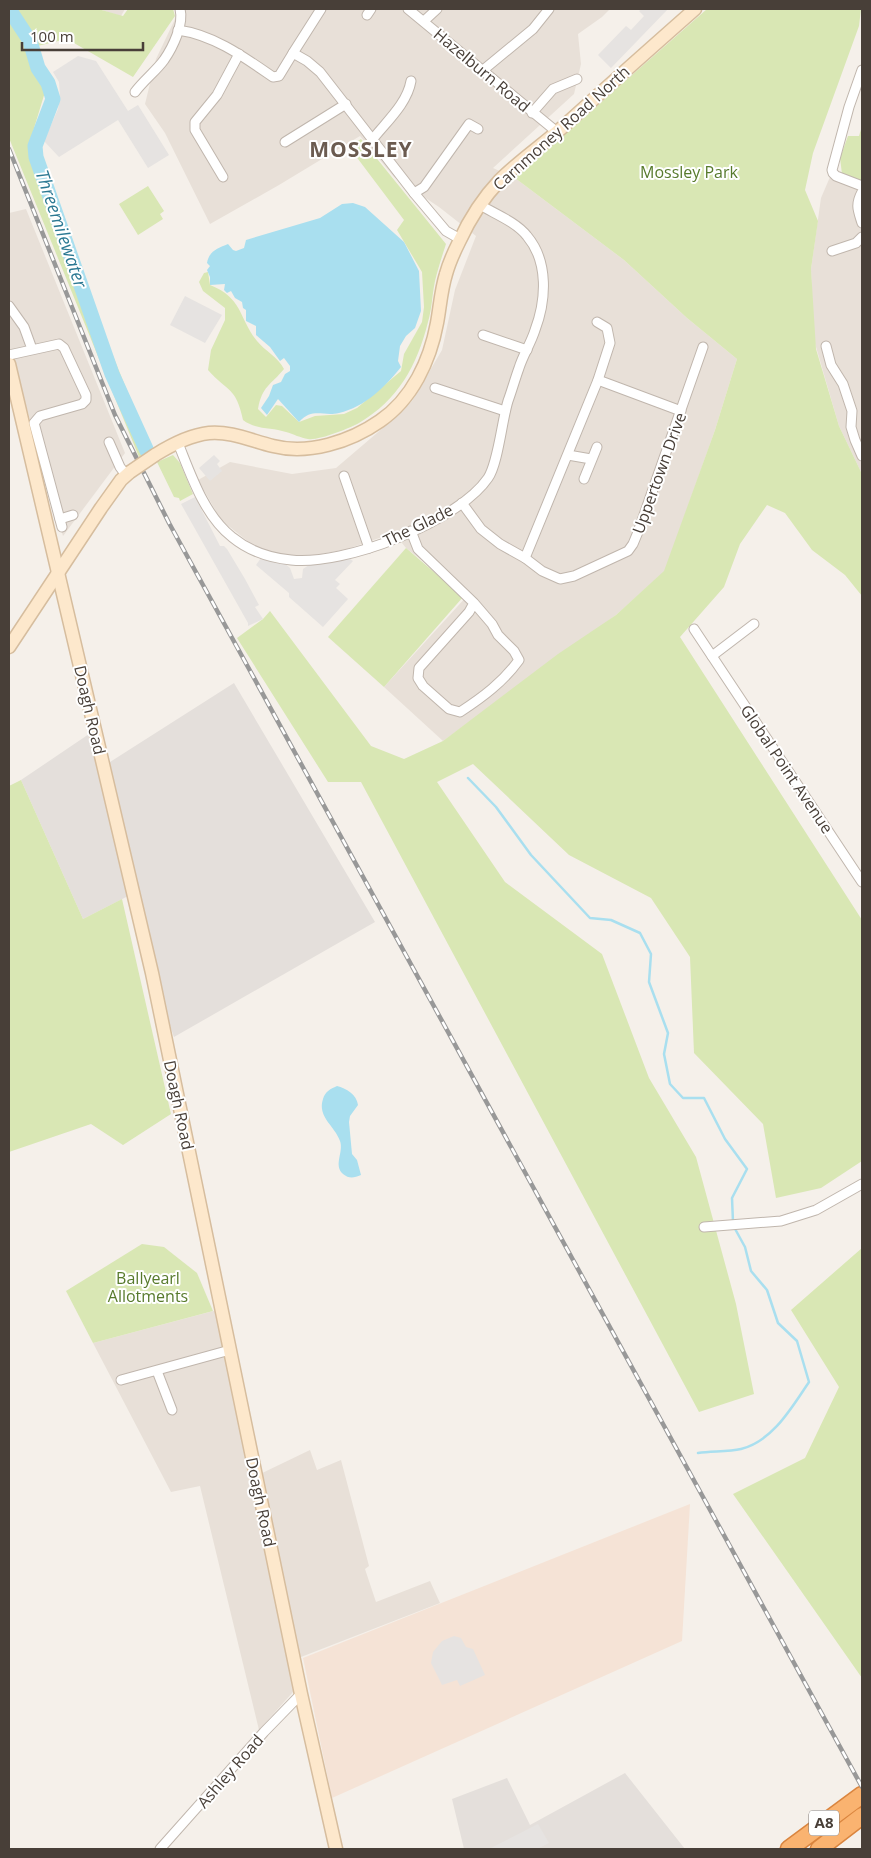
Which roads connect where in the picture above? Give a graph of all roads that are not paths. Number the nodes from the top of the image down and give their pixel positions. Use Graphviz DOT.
graph roads {
  1 [pos="180,9"];
  2 [pos="321,9"];
  3 [pos="408,9"];
  4 [pos="438,9"];
  5 [pos="549,9"];
  6 [pos="695,9"];
  7 [pos="424,21"];
  8 [pos="178,30"];
  9 [pos="293,53"];
  10 [pos="239,54"];
  11 [pos="862,70"];
  12 [pos="482,71"];
  13 [pos="577,79"];
  14 [pos="411,81"];
  15 [pos="135,92"];
  16 [pos="346,104"];
  17 [pos="532,113"];
  18 [pos="478,129"];
  19 [pos="556,132"];
  20 [pos="372,140"];
  21 [pos="286,142"];
  22 [pos="223,177"];
  23 [pos="862,186"];
  24 [pos="862,192"];
  25 [pos="414,194"];
  26 [pos="480,205"];
  27 [pos="862,223"];
  28 [pos="862,237"];
  29 [pos="460,239"];
  30 [pos="832,251"];
  31 [pos="9,306"];
  32 [pos="597,322"];
  33 [pos="483,335"];
  34 [pos="826,346"];
  35 [pos="703,347"];
  36 [pos="32,349"];
  37 [pos="527,350"];
  38 [pos="9,355"];
  39 [pos="9,364"];
  40 [pos="598,380"];
  41 [pos="435,388"];
  42 [pos="505,411"];
  43 [pos="682,411"];
  44 [pos="109,442"];
  45 [pos="178,443"];
  46 [pos="597,447"];
  47 [pos="568,455"];
  48 [pos="862,456"];
  49 [pos="591,459"];
  50 [pos="128,474"];
  51 [pos="344,476"];
  52 [pos="584,479"];
  53 [pos="462,503"];
  54 [pos="73,514"];
  55 [pos="411,531"];
  56 [pos="369,548"];
  57 [pos="525,558"];
  58 [pos="58,575"];
  59 [pos="474,604"];
  60 [pos="754,624"];
  61 [pos="694,629"];
  62 [pos="9,646"];
  63 [pos="712,656"];
  64 [pos="862,882"];
  65 [pos="862,1184"];
  66 [pos="704,1227"];
  67 [pos="230,1350"];
  68 [pos="158,1371"];
  69 [pos="121,1380"];
  70 [pos="172,1410"];
  71 [pos="301,1694"];
  72 [pos="860,1796"];
  73 [pos="862,1816"];
  74 [pos="160,1849"];
  75 [pos="336,1849"];
  76 [pos="789,1849"];
  77 [pos="819,1849"];
  1 -- 8 [label="street"];
  2 -- 9 [label="street"];
  3 -- 7 [label="street, Hazelburn Road"];
  4 -- 7 [label="street"];
  5 -- 12 [label="street"];
  6 -- 19 [label="main road, Carnmoney Road North"];
  7 -- 12 [label="street, Hazelburn Road"];
  8 -- 10 [label="street"];
  8 -- 15 [label="street"];
  9 -- 10 [label="street"];
  9 -- 16 [label="street"];
  10 -- 22 [label="street"];
  11 -- 23 [label="street"];
  12 -- 17 [label="street, Hazelburn Road"];
  13 -- 17 [label="street"];
  14 -- 20 [label="street"];
  16 -- 20 [label="street"];
  16 -- 21 [label="street"];
  17 -- 19 [label="street, Hazelburn Road"];
  18 -- 25 [label="street"];
  19 -- 26 [label="main road, Carnmoney Road North"];
  20 -- 25 [label="street"];
  24 -- 27 [label="street"];
  25 -- 29 [label="street"];
  26 -- 29 [label="main road, Carnmoney Road North"];
  26 -- 37 [label="street, The Glade"];
  28 -- 30 [label="street"];
  29 -- 45 [label="main road, Carnmoney Road North"];
  31 -- 36 [label="street"];
  32 -- 40 [label="street"];
  33 -- 37 [label="street"];
  34 -- 48 [label="street"];
  35 -- 43 [label="street, Uppertown Drive"];
  36 -- 38 [label="street"];
  36 -- 54 [label="street"];
  37 -- 42 [label="street, The Glade"];
  39 -- 58 [label="main road, Doagh Road"];
  40 -- 43 [label="street"];
  40 -- 47 [label="street"];
  41 -- 42 [label="street"];
  42 -- 53 [label="street, The Glade"];
  43 -- 57 [label="street, Uppertown Drive"];
  44 -- 50 [label="street"];
  45 -- 50 [label="main road, Carnmoney Road North, bridge"];
  45 -- 56 [label="street, The Glade"];
  46 -- 49 [label="street"];
  47 -- 49 [label="street"];
  47 -- 57 [label="street"];
  49 -- 52 [label="street"];
  50 -- 58 [label="main road, Carnmoney Road North"];
  51 -- 56 [label="street"];
  53 -- 55 [label="street, The Glade"];
  53 -- 57 [label="street, Uppertown Drive"];
  55 -- 56 [label="street, The Glade"];
  55 -- 59 [label="street"];
  58 -- 62 [label="main road, Carnmoney Road North"];
  58 -- 67 [label="main road, Doagh Road"];
  59 -- 59 [label="street"];
  60 -- 63 [label="street"];
  61 -- 63 [label="street, Global Point Avenue"];
  63 -- 64 [label="street, Global Point Avenue"];
  65 -- 66 [label="street"];
  67 -- 68 [label="street"];
  67 -- 71 [label="main road, Doagh Road"];
  68 -- 69 [label="street"];
  68 -- 70 [label="street"];
  71 -- 74 [label="street, Ashley Road"];
  71 -- 75 [label="main road, Doagh Road"];
  72 -- 76 [label="highway, A8"];
  73 -- 77 [label="highway, A8"];
}
